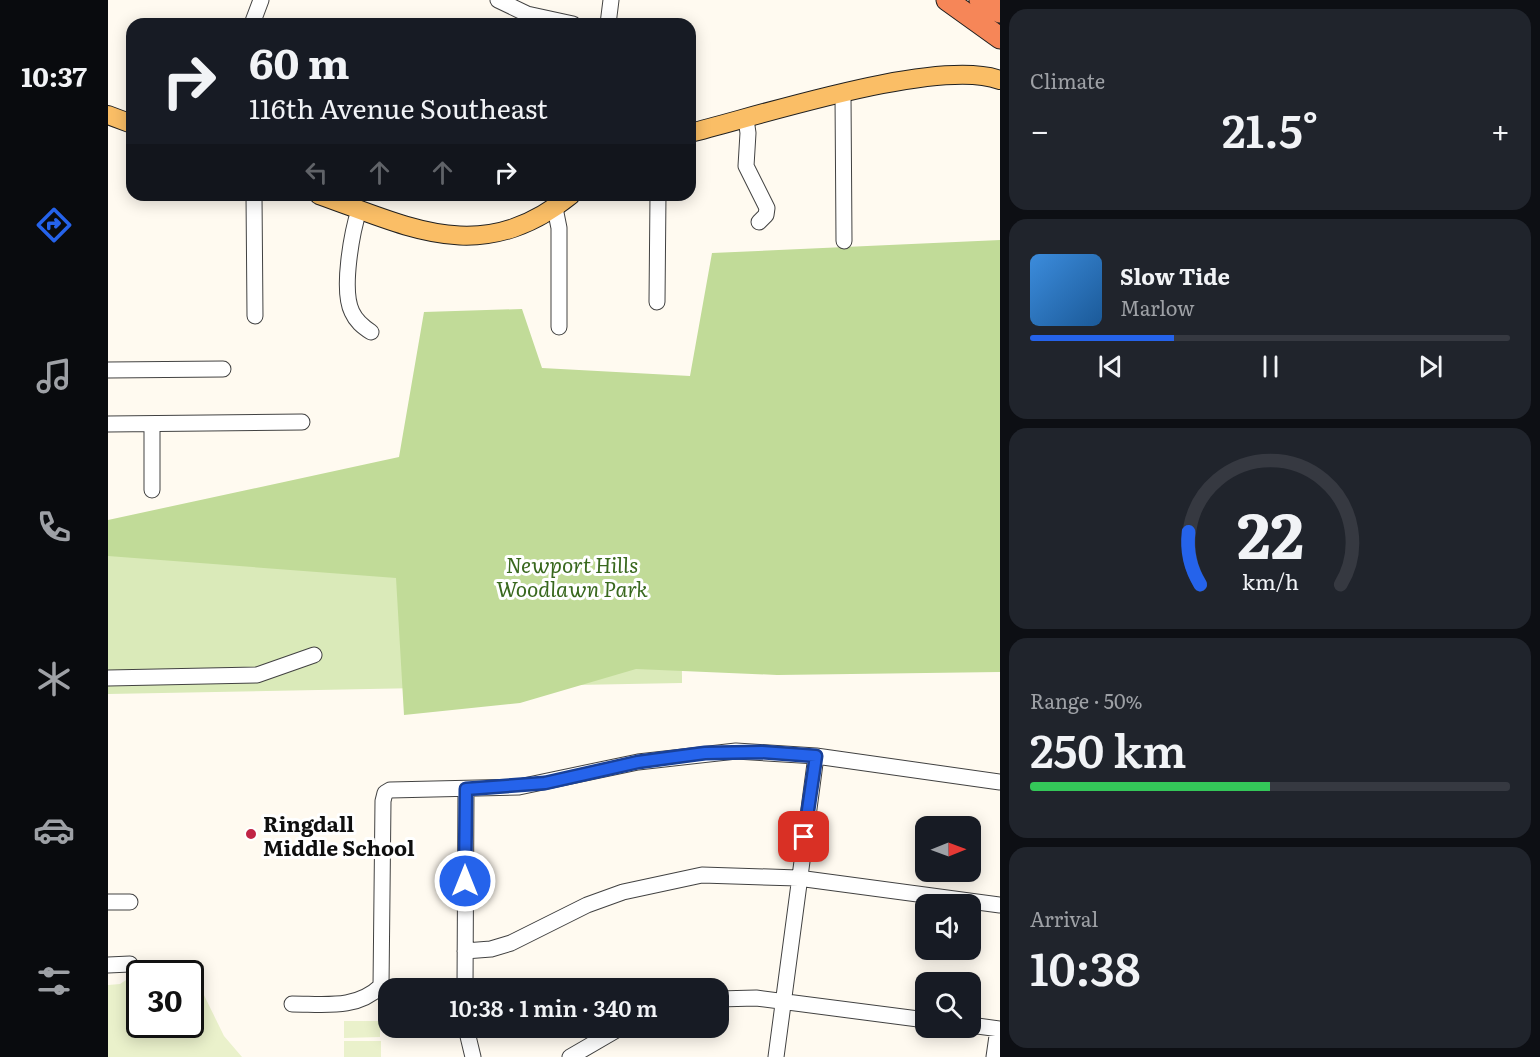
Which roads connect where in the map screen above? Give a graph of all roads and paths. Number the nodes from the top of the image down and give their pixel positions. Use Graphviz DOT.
graph roads {
  1 [pos="261,0"];
  2 [pos="498,0"];
  3 [pos="611,0"];
  4 [pos="947,0"];
  5 [pos="980,0"];
  6 [pos="1000,12"];
  7 [pos="255,18"];
  8 [pos="545,18"];
  9 [pos="609,18"];
  10 [pos="1000,38"];
  11 [pos="1000,80"];
  12 [pos="843,94"];
  13 [pos="108,115"];
  14 [pos="746,119"];
  15 [pos="126,122"];
  16 [pos="696,132"];
  17 [pos="255,201"];
  18 [pos="335,201"];
  19 [pos="564,201"];
  20 [pos="658,201"];
  21 [pos="555,208"];
  22 [pos="359,210"];
  23 [pos="759,222"];
  24 [pos="844,241"];
  25 [pos="657,302"];
  26 [pos="255,316"];
  27 [pos="559,327"];
  28 [pos="371,332"];
  29 [pos="223,369"];
  30 [pos="108,370"];
  31 [pos="302,422"];
  32 [pos="108,424"];
  33 [pos="152,424"];
  34 [pos="152,490"];
  35 [pos="314,655"];
  36 [pos="108,678"];
  37 [pos="816,756"];
  38 [pos="1000,782"];
  39 [pos="466,789"];
  40 [pos="798,878"];
  41 [pos="108,902"];
  42 [pos="130,902"];
  43 [pos="1000,905"];
  44 [pos="465,951"];
  45 [pos="126,964"];
  46 [pos="108,965"];
  47 [pos="465,978"];
  48 [pos="729,999"];
  49 [pos="783,1001"];
  50 [pos="292,1004"];
  51 [pos="915,1019"];
  52 [pos="981,1027"];
  53 [pos="999,1029"];
  54 [pos="468,1038"];
  55 [pos="603,1038"];
  56 [pos="473,1057"];
  57 [pos="570,1057"];
  58 [pos="776,1057"];
  59 [pos="994,1057"];
  1 -- 7 [label="street"];
  2 -- 8 [label="street"];
  3 -- 9 [label="street"];
  4 -- 10 [label="highway"];
  5 -- 6 [label="highway"];
  11 -- 12 [label="main road"];
  12 -- 14 [label="main road"];
  12 -- 24 [label="street"];
  13 -- 15 [label="main road"];
  14 -- 16 [label="main road"];
  14 -- 23 [label="street"];
  17 -- 26 [label="street"];
  18 -- 22 [label="main road"];
  19 -- 21 [label="main road"];
  20 -- 25 [label="street"];
  21 -- 22 [label="main road"];
  21 -- 27 [label="street"];
  22 -- 28 [label="street"];
  29 -- 30 [label="street"];
  31 -- 33 [label="street"];
  32 -- 33 [label="street"];
  33 -- 34 [label="street"];
  35 -- 36 [label="street"];
  37 -- 38 [label="street"];
  37 -- 39 [label="street"];
  37 -- 40 [label="street"];
  39 -- 44 [label="street"];
  39 -- 50 [label="street"];
  40 -- 43 [label="street"];
  40 -- 44 [label="street"];
  40 -- 49 [label="street"];
  41 -- 42 [label="street"];
  44 -- 47 [label="street"];
  45 -- 46 [label="street"];
  48 -- 49 [label="street"];
  49 -- 51 [label="street"];
  49 -- 58 [label="street"];
  52 -- 53 [label="street"];
  53 -- 59 [label="street"];
  54 -- 56 [label="street"];
  55 -- 57 [label="street"];
}
